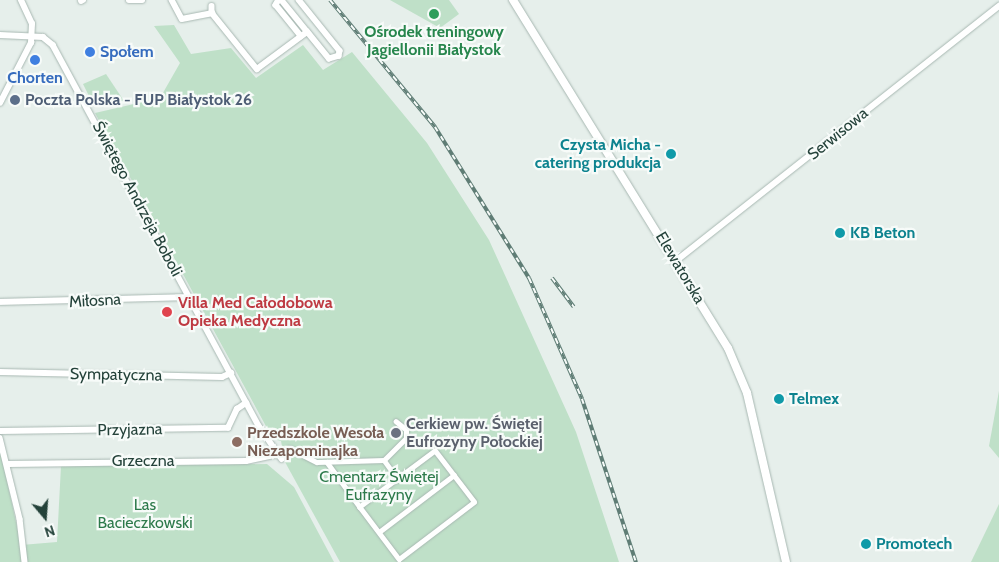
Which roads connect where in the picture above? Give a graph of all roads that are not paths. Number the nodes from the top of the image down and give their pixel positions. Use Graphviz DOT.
graph roads {
  1 [pos="21,0"];
  2 [pos="129,0"];
  3 [pos="142,0"];
  4 [pos="172,0"];
  5 [pos="290,0"];
  6 [pos="299,0"];
  7 [pos="513,0"];
  8 [pos="282,1"];
  9 [pos="999,6"];
  10 [pos="307,32"];
  11 [pos="0,35"];
  12 [pos="32,36"];
  13 [pos="301,36"];
  14 [pos="0,103"];
  15 [pos="676,260"];
  16 [pos="189,297"];
  17 [pos="0,302"];
  18 [pos="0,372"];
  19 [pos="231,373"];
  20 [pos="246,403"];
  21 [pos="396,422"];
  22 [pos="0,431"];
  23 [pos="0,438"];
  24 [pos="289,448"];
  25 [pos="280,457"];
  26 [pos="384,460"];
  27 [pos="327,462"];
  28 [pos="8,464"];
  29 [pos="454,475"];
  30 [pos="398,479"];
  31 [pos="360,507"];
  32 [pos="379,532"];
  33 [pos="25,562"];
  34 [pos="786,562"];
  1 -- 12 [label="street"];
  2 -- 3 [label="street"];
  4 -- 13 [label="street"];
  5 -- 8 [label="street"];
  6 -- 10 [label="street"];
  7 -- 15 [label="street, Elewatorska"];
  8 -- 10 [label="street"];
  8 -- 13 [label="street"];
  9 -- 15 [label="street, Serwisowa"];
  10 -- 13 [label="street"];
  11 -- 12 [label="street"];
  12 -- 14 [label="street"];
  12 -- 16 [label="street, Świętego Andrzeja Boboli"];
  15 -- 34 [label="street, Elewatorska"];
  16 -- 17 [label="street, Miłosna"];
  16 -- 19 [label="street, Świętego Andrzeja Boboli"];
  18 -- 19 [label="street, Sympatyczna"];
  19 -- 20 [label="street, Świętego Andrzeja Boboli"];
  20 -- 22 [label="street, Przyjazna"];
  20 -- 25 [label="street, Świętego Andrzeja Boboli"];
  21 -- 26 [label="street"];
  23 -- 28 [label="street"];
  24 -- 27 [label="street"];
  25 -- 28 [label="street, Grzeczna"];
  26 -- 27 [label="street"];
  26 -- 30 [label="street"];
  27 -- 31 [label="street"];
  28 -- 33 [label="street"];
  29 -- 30 [label="street"];
  29 -- 32 [label="street"];
  29 -- 32 [label="street"];
  30 -- 31 [label="street"];
  31 -- 32 [label="street"];
}
